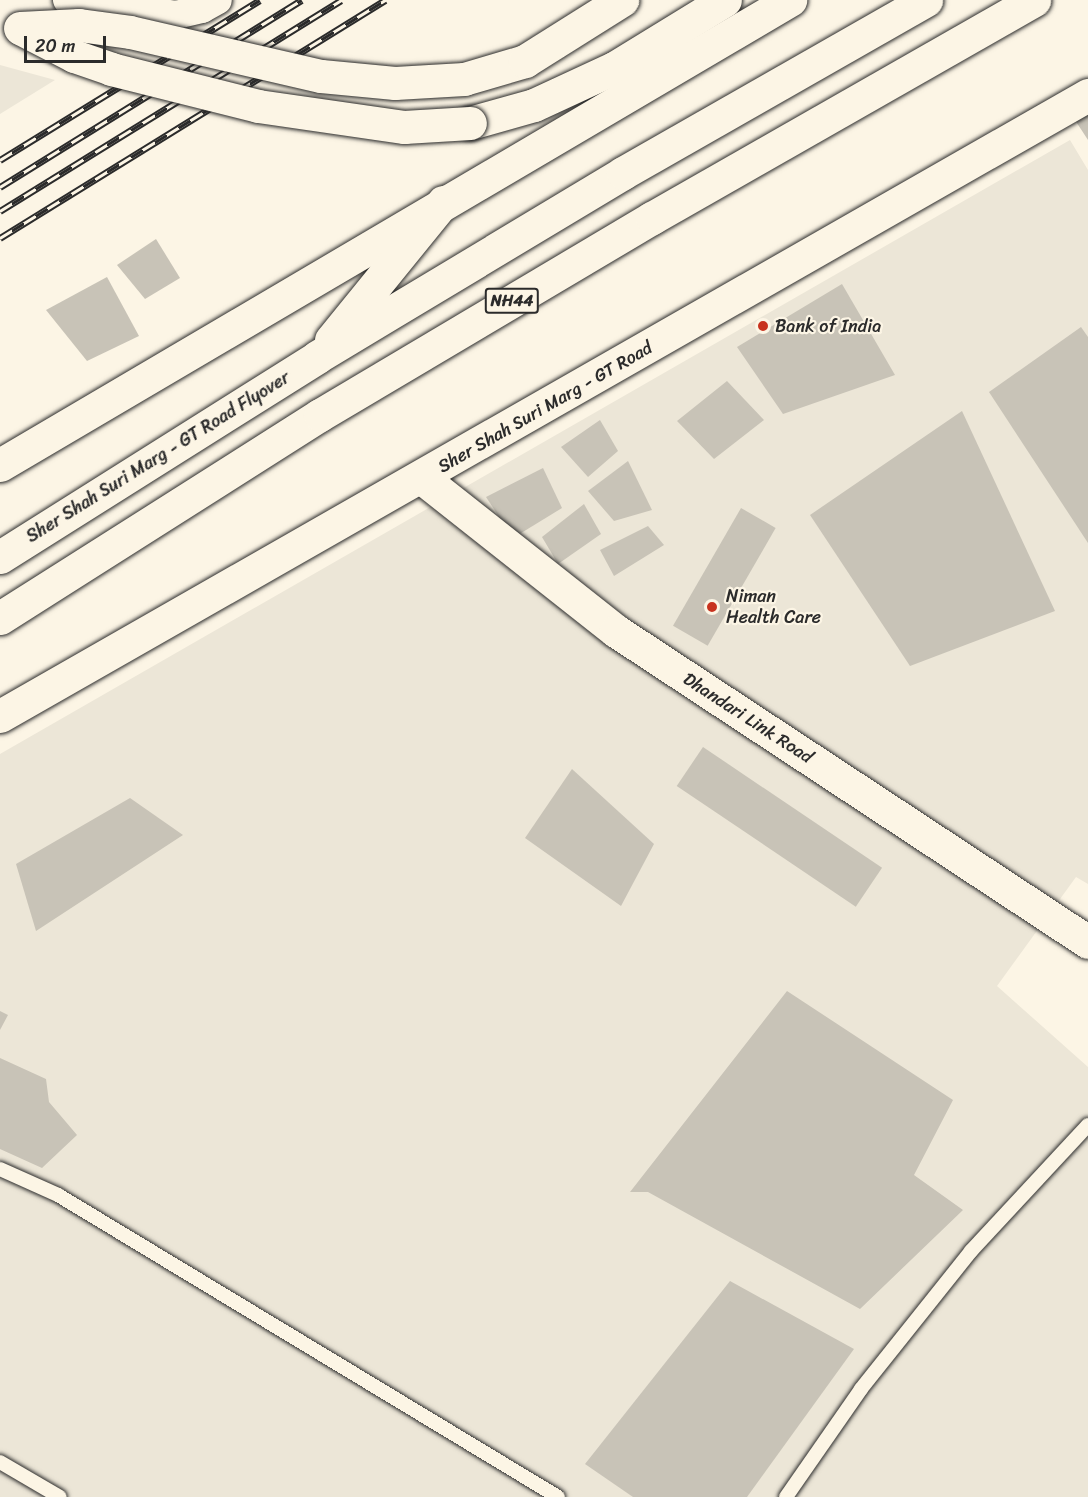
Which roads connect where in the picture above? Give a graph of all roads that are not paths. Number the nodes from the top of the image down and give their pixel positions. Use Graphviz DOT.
graph roads {
  1 [pos="67,0"];
  2 [pos="218,0"];
  3 [pos="622,0"];
  4 [pos="725,0"];
  5 [pos="790,0"];
  6 [pos="926,0"];
  7 [pos="1034,0"];
  8 [pos="10,25"];
  9 [pos="1088,95"];
  10 [pos="443,202"];
  11 [pos="316,357"];
  12 [pos="0,465"];
  13 [pos="421,477"];
  14 [pos="0,557"];
  15 [pos="0,618"];
  16 [pos="0,716"];
  17 [pos="1088,942"];
  18 [pos="1088,1125"];
  19 [pos="0,1169"];
  20 [pos="0,1462"];
  21 [pos="60,1497"];
  22 [pos="558,1497"];
  23 [pos="786,1497"];
  1 -- 2 [label="street"];
  3 -- 8 [label="main road, bridge"];
  4 -- 8 [label="main road, bridge"];
  5 -- 10 [label="main road"];
  6 -- 11 [label="main road, NH44"];
  7 -- 15 [label="main road, NH44"];
  9 -- 13 [label="main road, Sher Shah Suri Marg - GT Road"];
  10 -- 11 [label="main road"];
  10 -- 12 [label="main road"];
  11 -- 14 [label="main road, Sher Shah Suri Marg - GT Road Flyover / NH44"];
  13 -- 16 [label="main road, Sher Shah Suri Marg - GT Road"];
  13 -- 17 [label="main road, Dhandari Link Road"];
  18 -- 23 [label="lane"];
  19 -- 22 [label="lane"];
  20 -- 21 [label="lane"];
}
